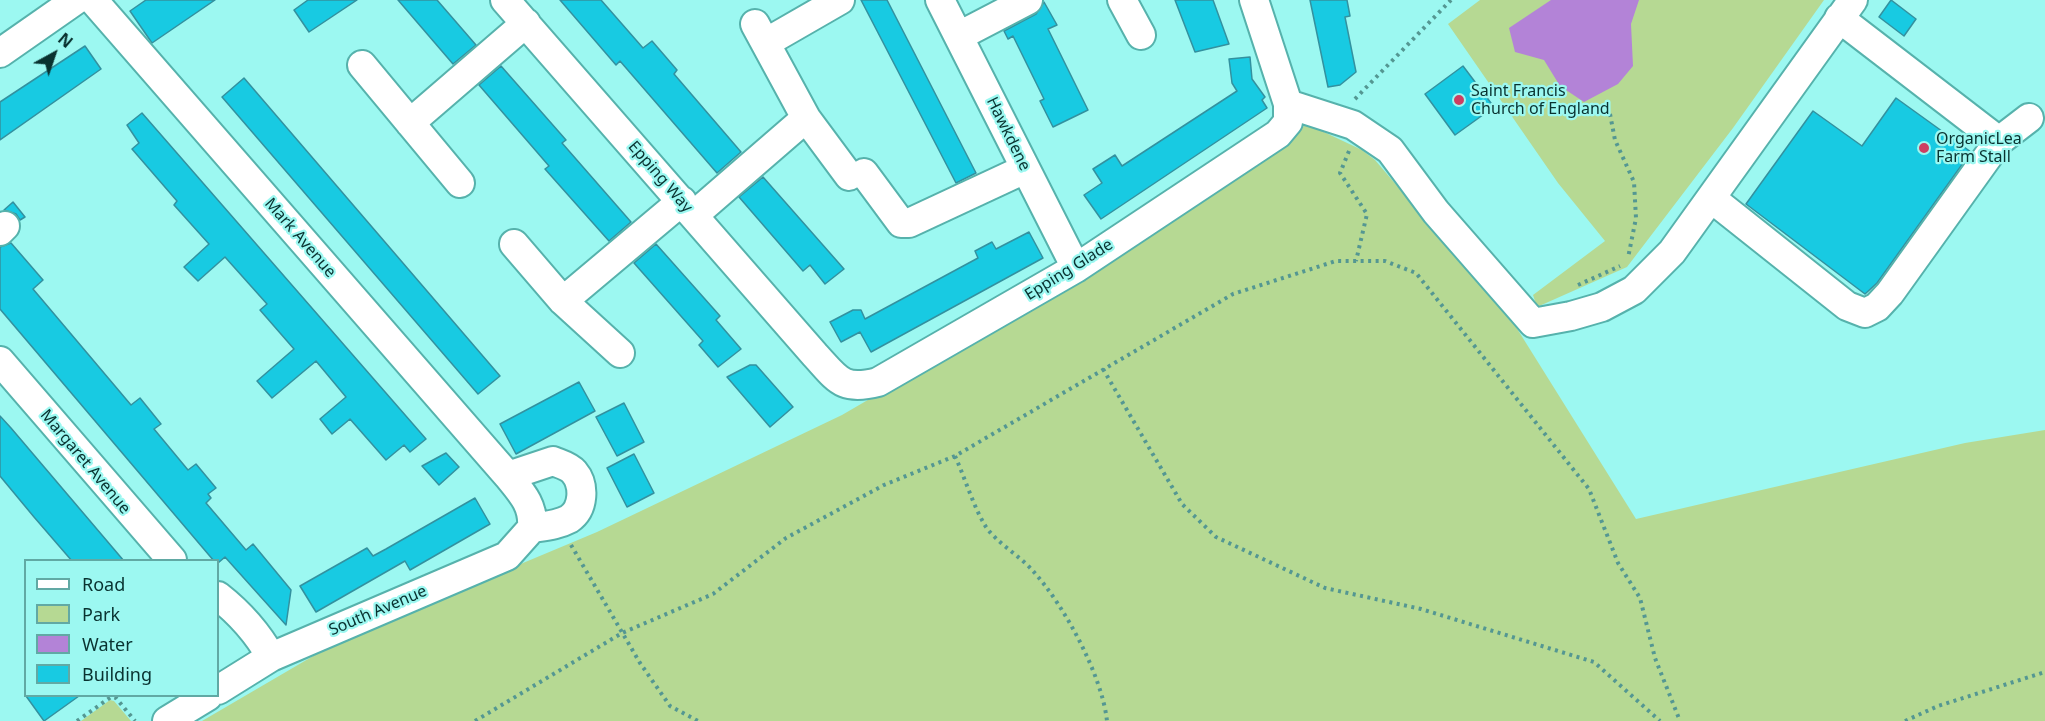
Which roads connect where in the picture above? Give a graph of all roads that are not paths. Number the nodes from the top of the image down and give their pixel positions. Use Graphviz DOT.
graph roads {
  1 [pos="76,0"];
  2 [pos="93,0"];
  3 [pos="840,0"];
  4 [pos="940,0"];
  5 [pos="1028,0"];
  6 [pos="1122,0"];
  7 [pos="1254,0"];
  8 [pos="515,7"];
  9 [pos="1846,9"];
  10 [pos="1141,35"];
  11 [pos="959,36"];
  12 [pos="0,53"];
  13 [pos="362,65"];
  14 [pos="1286,96"];
  15 [pos="806,118"];
  16 [pos="2029,118"];
  17 [pos="410,123"];
  18 [pos="1999,141"];
  19 [pos="1024,169"];
  20 [pos="460,183"];
  21 [pos="1711,198"];
  22 [pos="688,208"];
  23 [pos="514,244"];
  24 [pos="1076,268"];
  25 [pos="563,301"];
  26 [pos="620,353"];
  27 [pos="815,355"];
  28 [pos="0,361"];
  29 [pos="508,476"];
  30 [pos="545,526"];
  31 [pos="170,559"];
  32 [pos="219,597"];
  33 [pos="271,657"];
  34 [pos="219,689"];
  35 [pos="206,697"];
  36 [pos="167,721"];
  1 -- 12 [label="street"];
  2 -- 29 [label="street, Mark Avenue"];
  3 -- 15 [label="street"];
  4 -- 11 [label="street, Hawkdene"];
  5 -- 11 [label="street"];
  6 -- 10 [label="street"];
  7 -- 14 [label="street"];
  8 -- 17 [label="street"];
  8 -- 22 [label="street, Epping Way"];
  9 -- 18 [label="street"];
  9 -- 21 [label="street"];
  11 -- 19 [label="street, Hawkdene"];
  13 -- 17 [label="street"];
  14 -- 21 [label="street"];
  14 -- 24 [label="street, Epping Glade"];
  15 -- 19 [label="street"];
  15 -- 22 [label="street"];
  16 -- 18 [label="street"];
  17 -- 20 [label="street"];
  18 -- 21 [label="street"];
  19 -- 24 [label="street, Hawkdene"];
  22 -- 25 [label="street"];
  22 -- 27 [label="street, Epping Way"];
  23 -- 25 [label="street"];
  24 -- 27 [label="street, Epping Glade"];
  25 -- 26 [label="street"];
  28 -- 31 [label="street, Margaret Avenue"];
  29 -- 30 [label="street, Mark Avenue"];
  29 -- 30 [label="street"];
  30 -- 33 [label="street, South Avenue"];
  32 -- 33 [label="street"];
  33 -- 34 [label="street, South Avenue"];
  35 -- 36 [label="street"];
}
